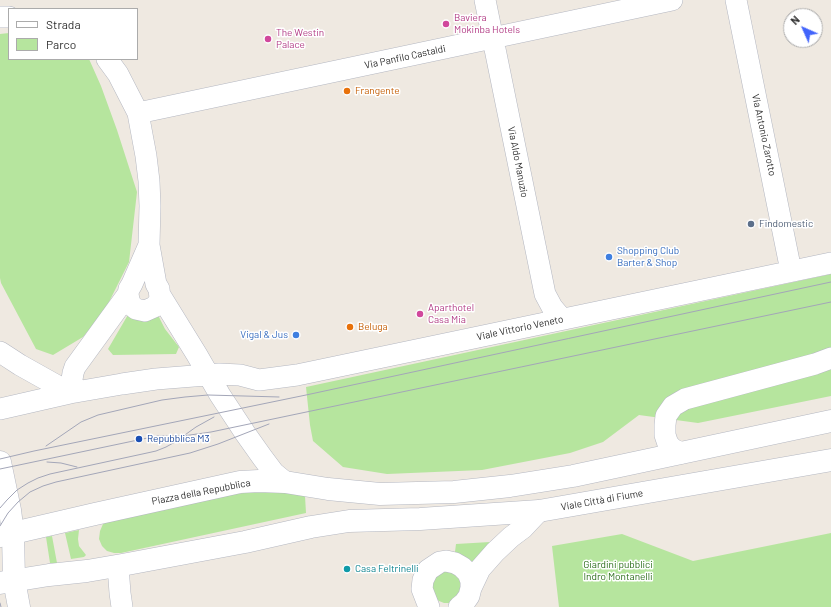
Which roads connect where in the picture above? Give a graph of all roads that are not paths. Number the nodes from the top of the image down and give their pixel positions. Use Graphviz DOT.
graph roads {
  1 [pos="485,0"];
  2 [pos="672,0"];
  3 [pos="736,0"];
  4 [pos="493,38"];
  5 [pos="108,60"];
  6 [pos="138,113"];
  7 [pos="149,245"];
  8 [pos="831,263"];
  9 [pos="792,271"];
  10 [pos="130,289"];
  11 [pos="158,289"];
  12 [pos="562,319"];
  13 [pos="0,352"];
  14 [pos="831,358"];
  15 [pos="208,374"];
  16 [pos="70,393"];
  17 [pos="0,409"];
  18 [pos="831,421"];
  19 [pos="681,453"];
  20 [pos="831,460"];
  21 [pos="0,462"];
  22 [pos="285,482"];
  23 [pos="539,511"];
  24 [pos="6,535"];
  25 [pos="118,566"];
  26 [pos="7,581"];
  27 [pos="465,601"];
  28 [pos="430,604"];
  29 [pos="19,607"];
  30 [pos="122,607"];
  1 -- 4 [label="street, Via Aldo Manuzio"];
  2 -- 4 [label="street, Via Panfilo Castaldi"];
  3 -- 9 [label="street, Via Antonio Zarotto"];
  4 -- 6 [label="street, Via Panfilo Castaldi"];
  4 -- 12 [label="street, Via Aldo Manuzio"];
  5 -- 6 [label="street"];
  6 -- 7 [label="street"];
  7 -- 10 [label="street"];
  7 -- 11 [label="street"];
  8 -- 9 [label="street, Viale Vittorio Veneto"];
  9 -- 12 [label="street, Viale Vittorio Veneto"];
  10 -- 11 [label="street"];
  10 -- 11 [label="street"];
  10 -- 16 [label="street"];
  11 -- 15 [label="street"];
  12 -- 15 [label="street, Viale Vittorio Veneto"];
  13 -- 16 [label="street"];
  14 -- 19 [label="street"];
  15 -- 16 [label="street"];
  15 -- 22 [label="street"];
  16 -- 17 [label="street"];
  18 -- 19 [label="main road"];
  19 -- 22 [label="main road, Piazza della Repubblica"];
  20 -- 23 [label="main road, Viale Città di Fiume"];
  21 -- 24 [label="main road"];
  22 -- 24 [label="main road, Piazza della Repubblica"];
  23 -- 25 [label="main road, Viale Città di Fiume"];
  23 -- 27 [label="street"];
  24 -- 26 [label="main road"];
  25 -- 26 [label="main road"];
  25 -- 30 [label="street"];
  26 -- 29 [label="main road"];
  27 -- 28 [label="street"];
}
